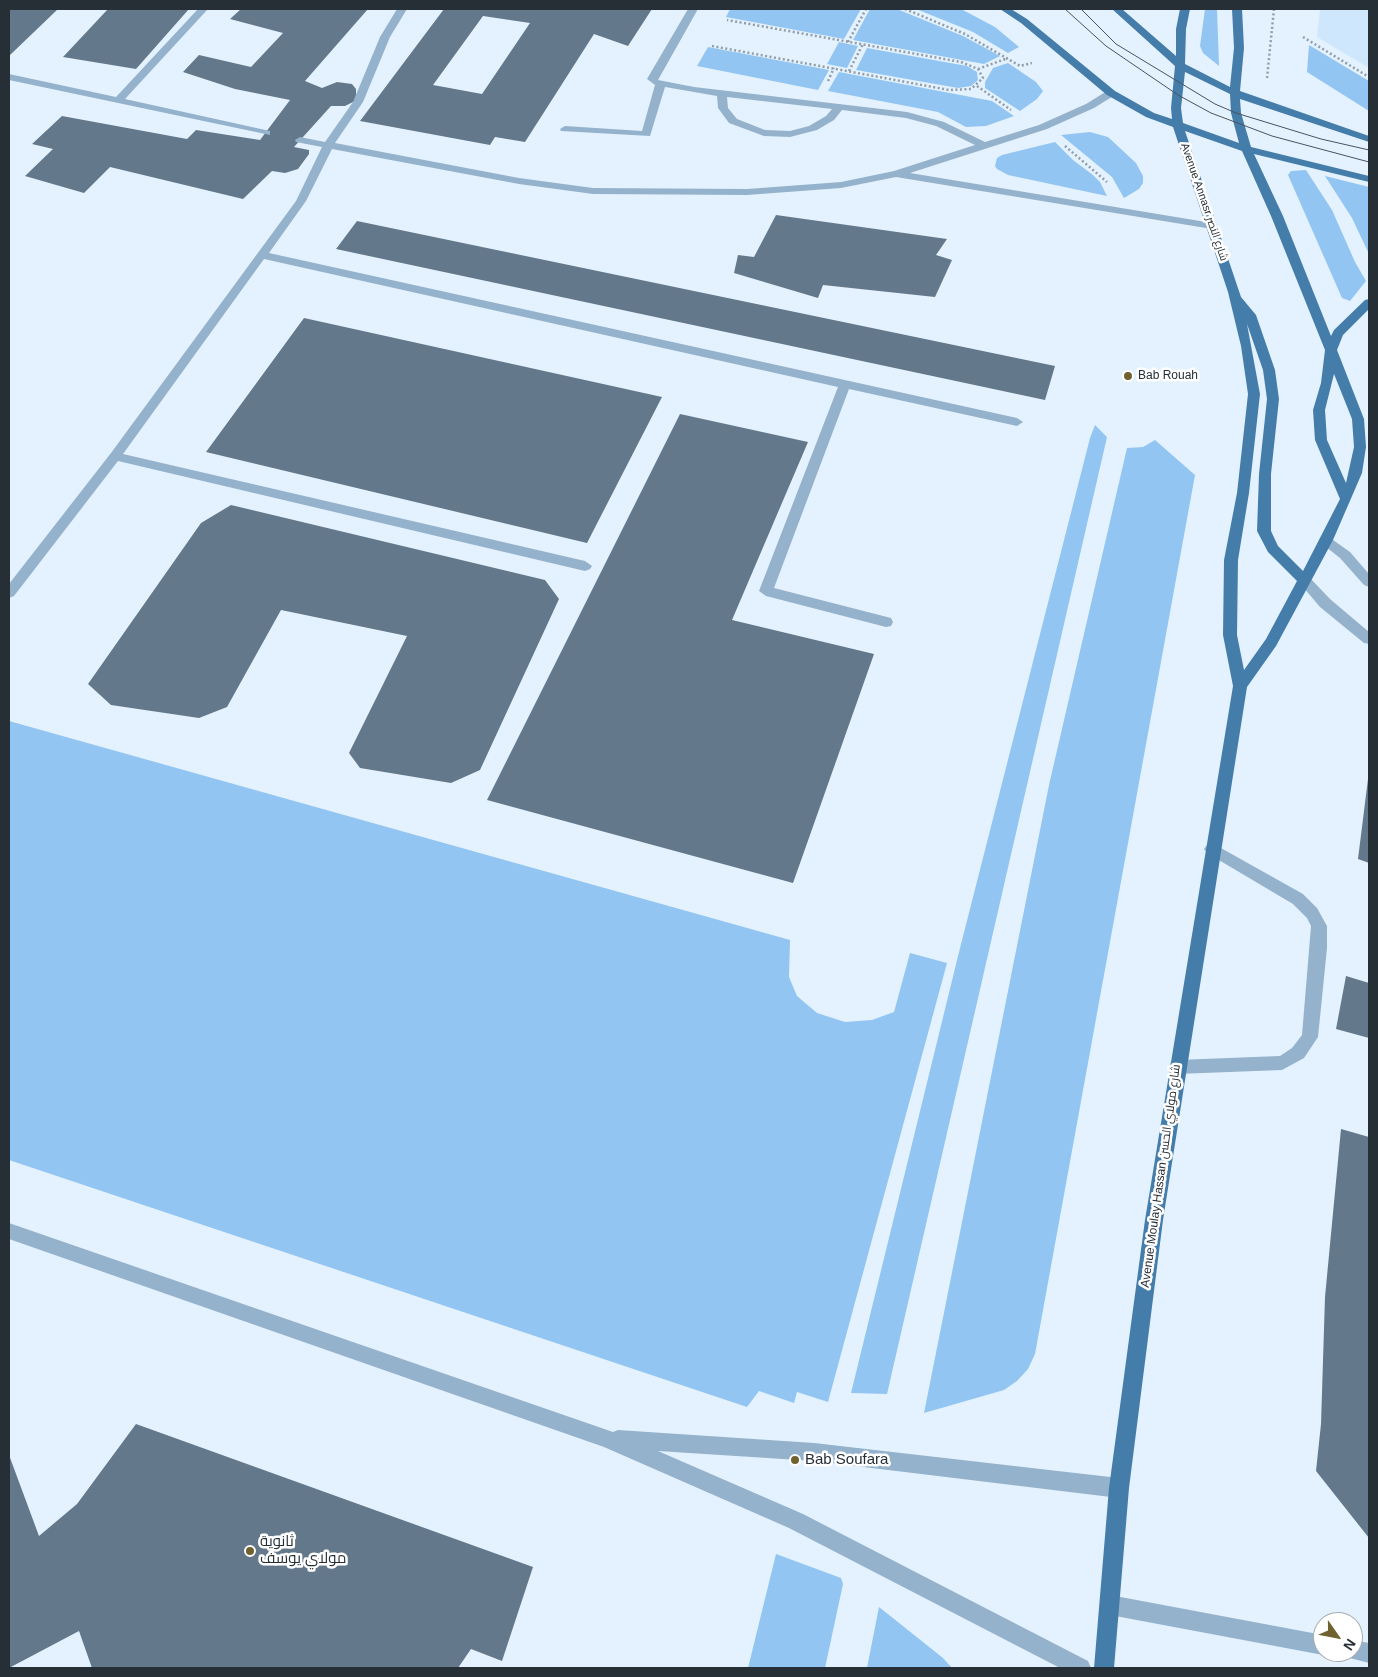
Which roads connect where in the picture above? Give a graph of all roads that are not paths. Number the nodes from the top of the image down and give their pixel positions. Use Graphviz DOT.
graph roads {
  1 [pos="203,9"];
  2 [pos="402,9"];
  3 [pos="693,9"];
  4 [pos="1005,9"];
  5 [pos="1117,9"];
  6 [pos="1185,9"];
  7 [pos="1237,9"];
  8 [pos="1181,66"];
  9 [pos="9,77"];
  10 [pos="660,85"];
  11 [pos="1111,93"];
  12 [pos="1235,93"];
  13 [pos="722,94"];
  14 [pos="119,100"];
  15 [pos="839,107"];
  16 [pos="1178,127"];
  17 [pos="565,129"];
  18 [pos="266,133"];
  19 [pos="1369,139"];
  20 [pos="300,140"];
  21 [pos="329,144"];
  22 [pos="984,146"];
  23 [pos="1246,149"];
  24 [pos="896,174"];
  25 [pos="1369,179"];
  26 [pos="1212,226"];
  27 [pos="260,255"];
  28 [pos="1234,292"];
  29 [pos="1369,303"];
  30 [pos="1330,352"];
  31 [pos="845,384"];
  32 [pos="1254,394"];
  33 [pos="1017,422"];
  34 [pos="115,456"];
  35 [pos="1346,499"];
  36 [pos="1326,540"];
  37 [pos="586,566"];
  38 [pos="1305,581"];
  39 [pos="1369,582"];
  40 [pos="9,593"];
  41 [pos="886,622"];
  42 [pos="1369,639"];
  43 [pos="1240,686"];
  44 [pos="1212,849"];
  45 [pos="1177,1067"];
  46 [pos="9,1231"];
  47 [pos="606,1438"];
  48 [pos="1119,1488"];
  49 [pos="1110,1605"];
  50 [pos="1313,1642"];
  51 [pos="1081,1668"];
  52 [pos="1104,1668"];
  1 -- 14 [label="street"];
  2 -- 21 [label="street"];
  3 -- 10 [label="street"];
  4 -- 11 [label="main road"];
  5 -- 8 [label="main road"];
  6 -- 8 [label="main road, Avenue Annasr شارع النصر"];
  7 -- 12 [label="main road"];
  8 -- 12 [label="main road"];
  8 -- 16 [label="main road, Avenue Annasr شارع النصر"];
  9 -- 14 [label="street"];
  10 -- 13 [label="street"];
  10 -- 17 [label="street"];
  11 -- 16 [label="main road"];
  11 -- 22 [label="street"];
  12 -- 19 [label="main road"];
  12 -- 23 [label="main road"];
  13 -- 15 [label="street"];
  13 -- 15 [label="street"];
  14 -- 18 [label="street"];
  15 -- 22 [label="street"];
  16 -- 23 [label="main road"];
  16 -- 26 [label="main road, Avenue Annasr شارع النصر"];
  20 -- 21 [label="street"];
  21 -- 24 [label="street"];
  21 -- 27 [label="street"];
  22 -- 24 [label="street"];
  23 -- 25 [label="main road"];
  23 -- 30 [label="main road"];
  24 -- 26 [label="street"];
  26 -- 28 [label="main road, Avenue Annasr شارع النصر"];
  27 -- 31 [label="street"];
  27 -- 34 [label="street"];
  28 -- 32 [label="main road, Avenue Annasr شارع النصر"];
  28 -- 38 [label="main road"];
  29 -- 30 [label="main road"];
  30 -- 35 [label="main road"];
  30 -- 35 [label="main road"];
  31 -- 33 [label="street"];
  31 -- 41 [label="street"];
  32 -- 43 [label="main road, Avenue Moulay Hassan شارع مولاي الحسن"];
  34 -- 37 [label="street"];
  34 -- 40 [label="street"];
  35 -- 36 [label="main road"];
  36 -- 38 [label="main road"];
  36 -- 39 [label="street"];
  38 -- 42 [label="street"];
  38 -- 43 [label="main road, Avenue Moulay Hassan شارع مولاي الحسن"];
  43 -- 44 [label="main road, Avenue Moulay Hassan شارع مولاي الحسن"];
  44 -- 45 [label="main road, Avenue Moulay Hassan شارع مولاي الحسن"];
  44 -- 45 [label="street"];
  45 -- 48 [label="main road, Avenue Moulay Hassan شارع مولاي الحسن"];
  46 -- 47 [label="street"];
  47 -- 48 [label="street"];
  47 -- 51 [label="street"];
  48 -- 49 [label="main road, Avenue Moulay Hassan شارع مولاي الحسن"];
  49 -- 50 [label="street"];
  49 -- 52 [label="main road, Avenue Moulay Hassan شارع مولاي الحسن"];
}
